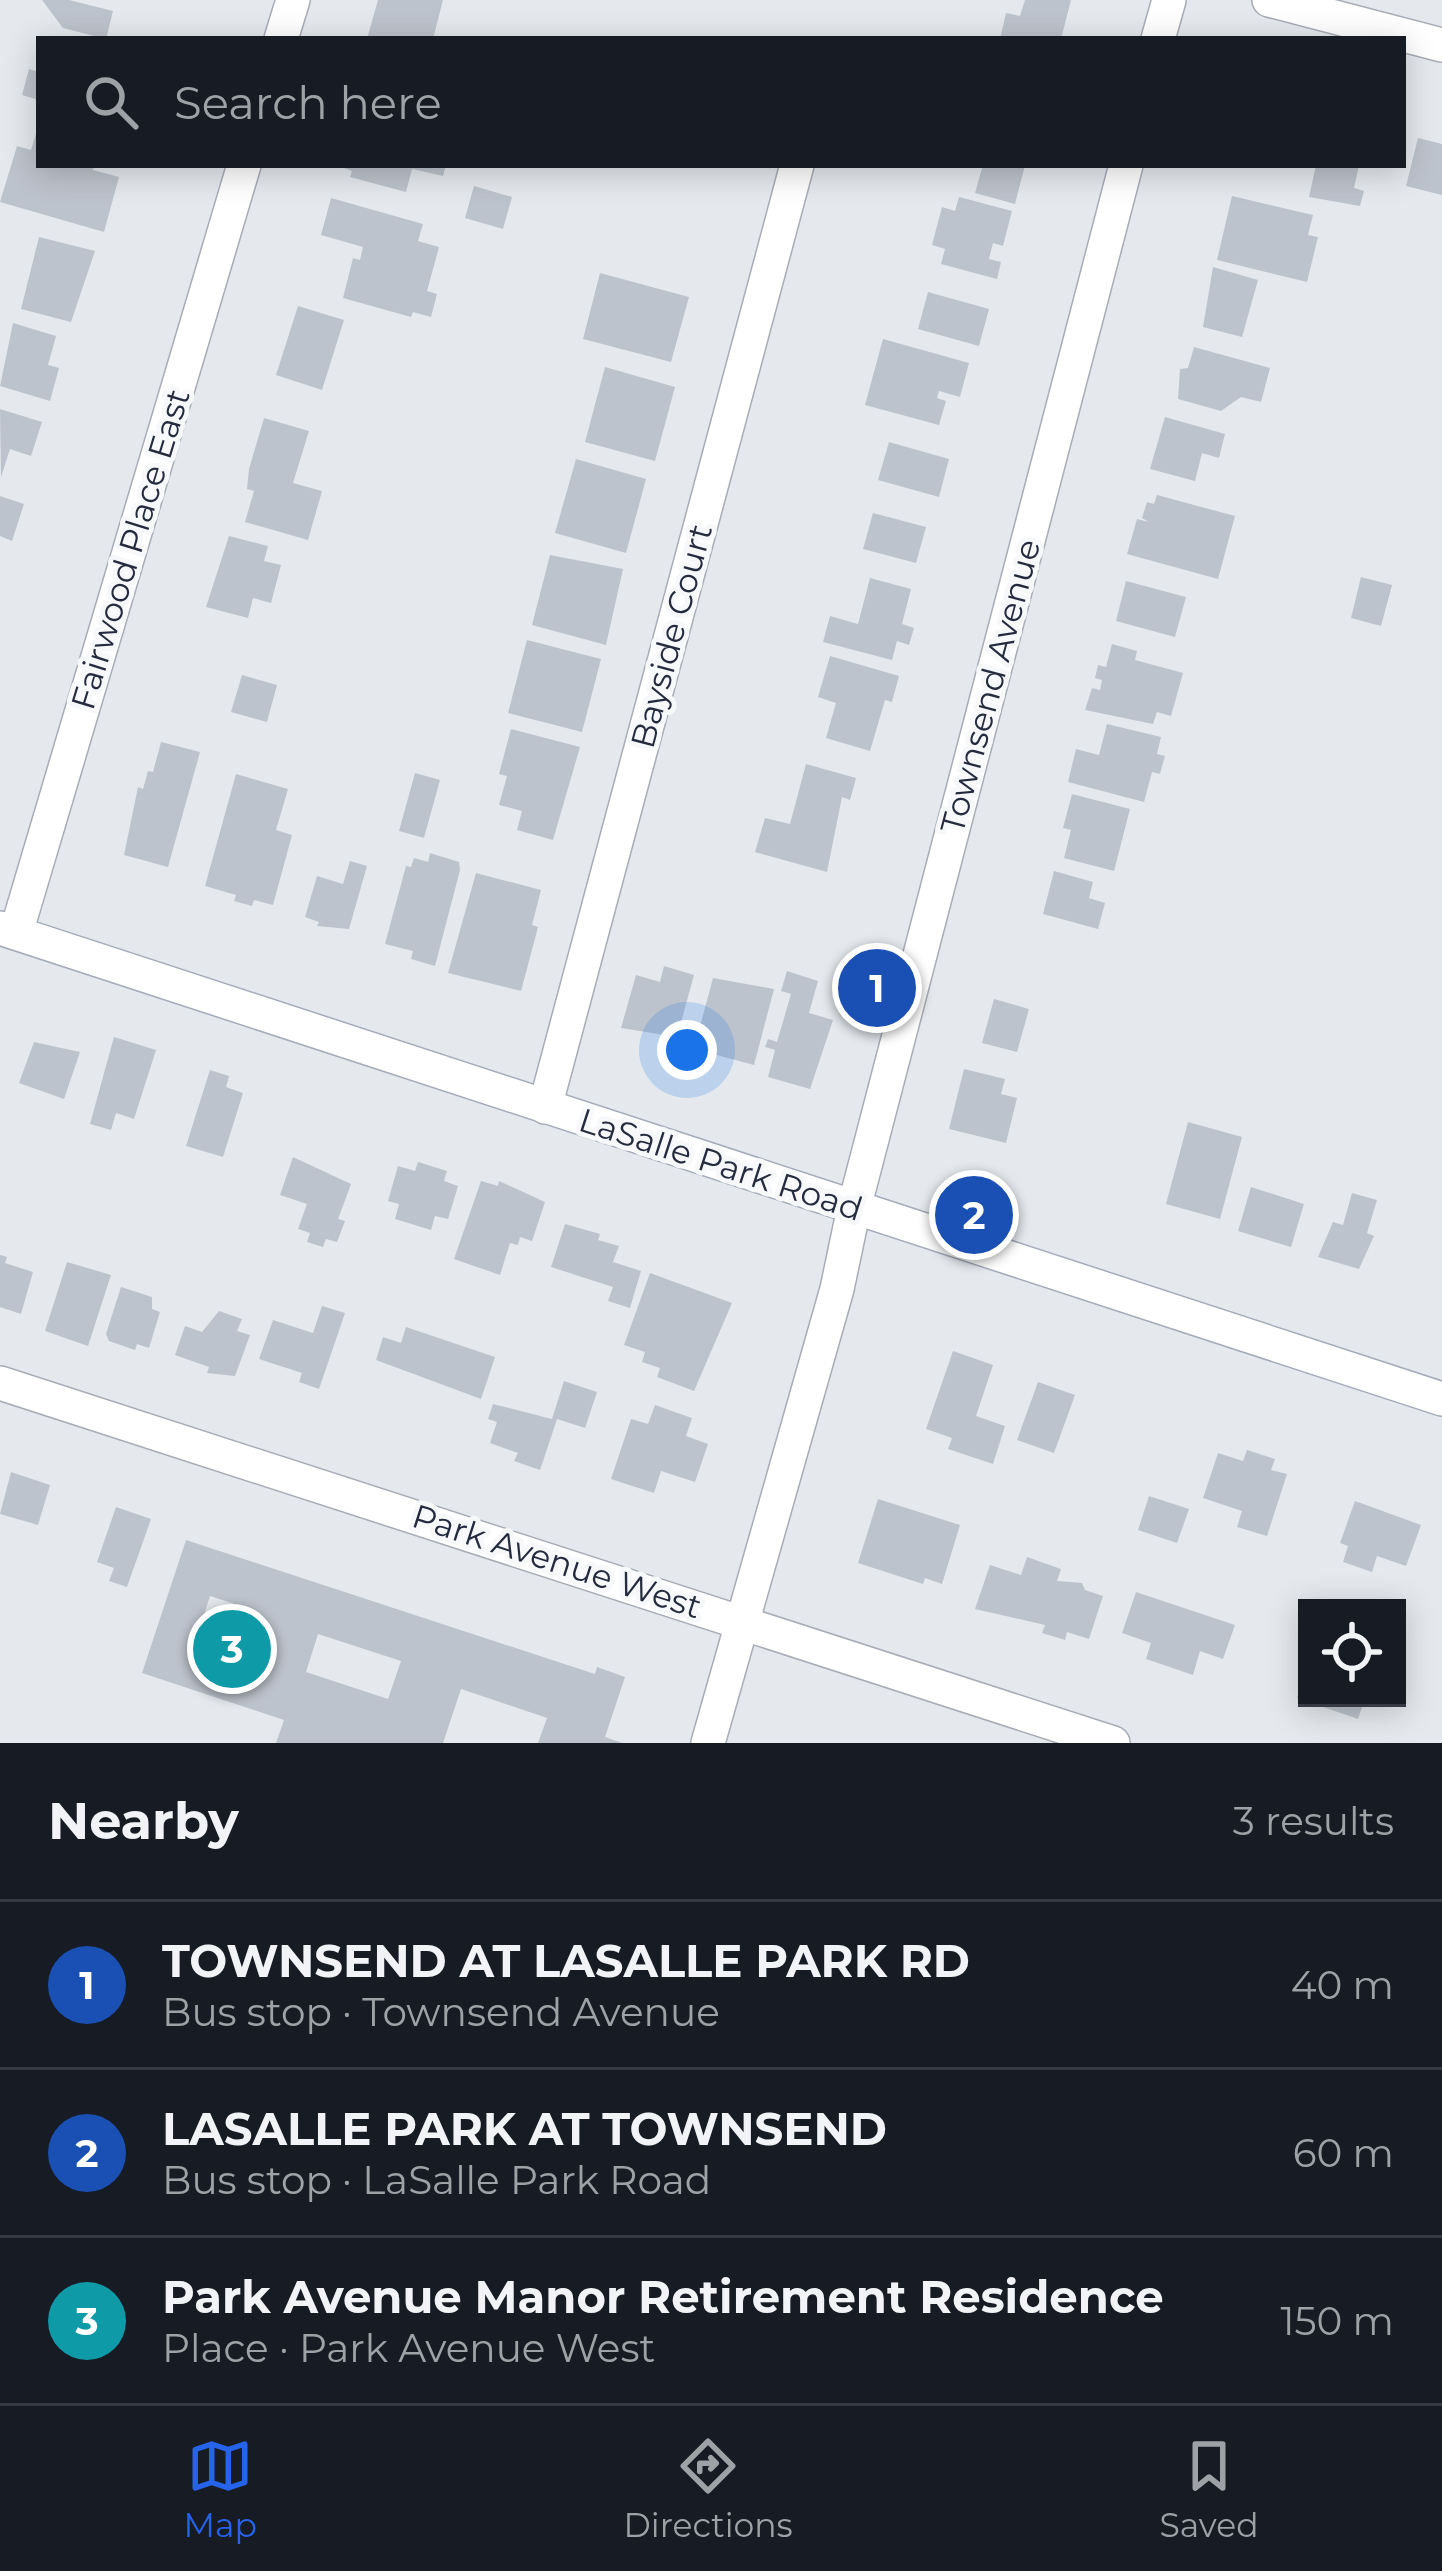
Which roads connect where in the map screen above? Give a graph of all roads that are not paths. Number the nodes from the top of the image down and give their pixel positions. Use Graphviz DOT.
graph roads {
  1 [pos="293,0"];
  2 [pos="1168,0"];
  3 [pos="1269,0"];
  4 [pos="282,36"];
  5 [pos="1159,36"];
  6 [pos="1442,45"];
  7 [pos="243,168"];
  8 [pos="796,168"];
  9 [pos="1125,168"];
  10 [pos="8,930"];
  11 [pos="545,1106"];
  12 [pos="854,1208"];
  13 [pos="0,1383"];
  14 [pos="1442,1399"];
  15 [pos="745,1620"];
  16 [pos="708,1743"];
  17 [pos="1113,1743"];
  1 -- 4 [label="street"];
  2 -- 5 [label="street"];
  3 -- 6 [label="street"];
  7 -- 10 [label="street, Fairwood Place East"];
  8 -- 11 [label="street, Bayside Court"];
  9 -- 12 [label="street, Townsend Avenue"];
  10 -- 11 [label="street, LaSalle Park Road"];
  11 -- 12 [label="street, LaSalle Park Road"];
  12 -- 14 [label="street, LaSalle Park Road"];
  12 -- 15 [label="street, Townsend Avenue"];
  13 -- 15 [label="street, Park Avenue West"];
  15 -- 16 [label="street, Townsend Avenue"];
  15 -- 17 [label="street, Park Avenue West"];
}
